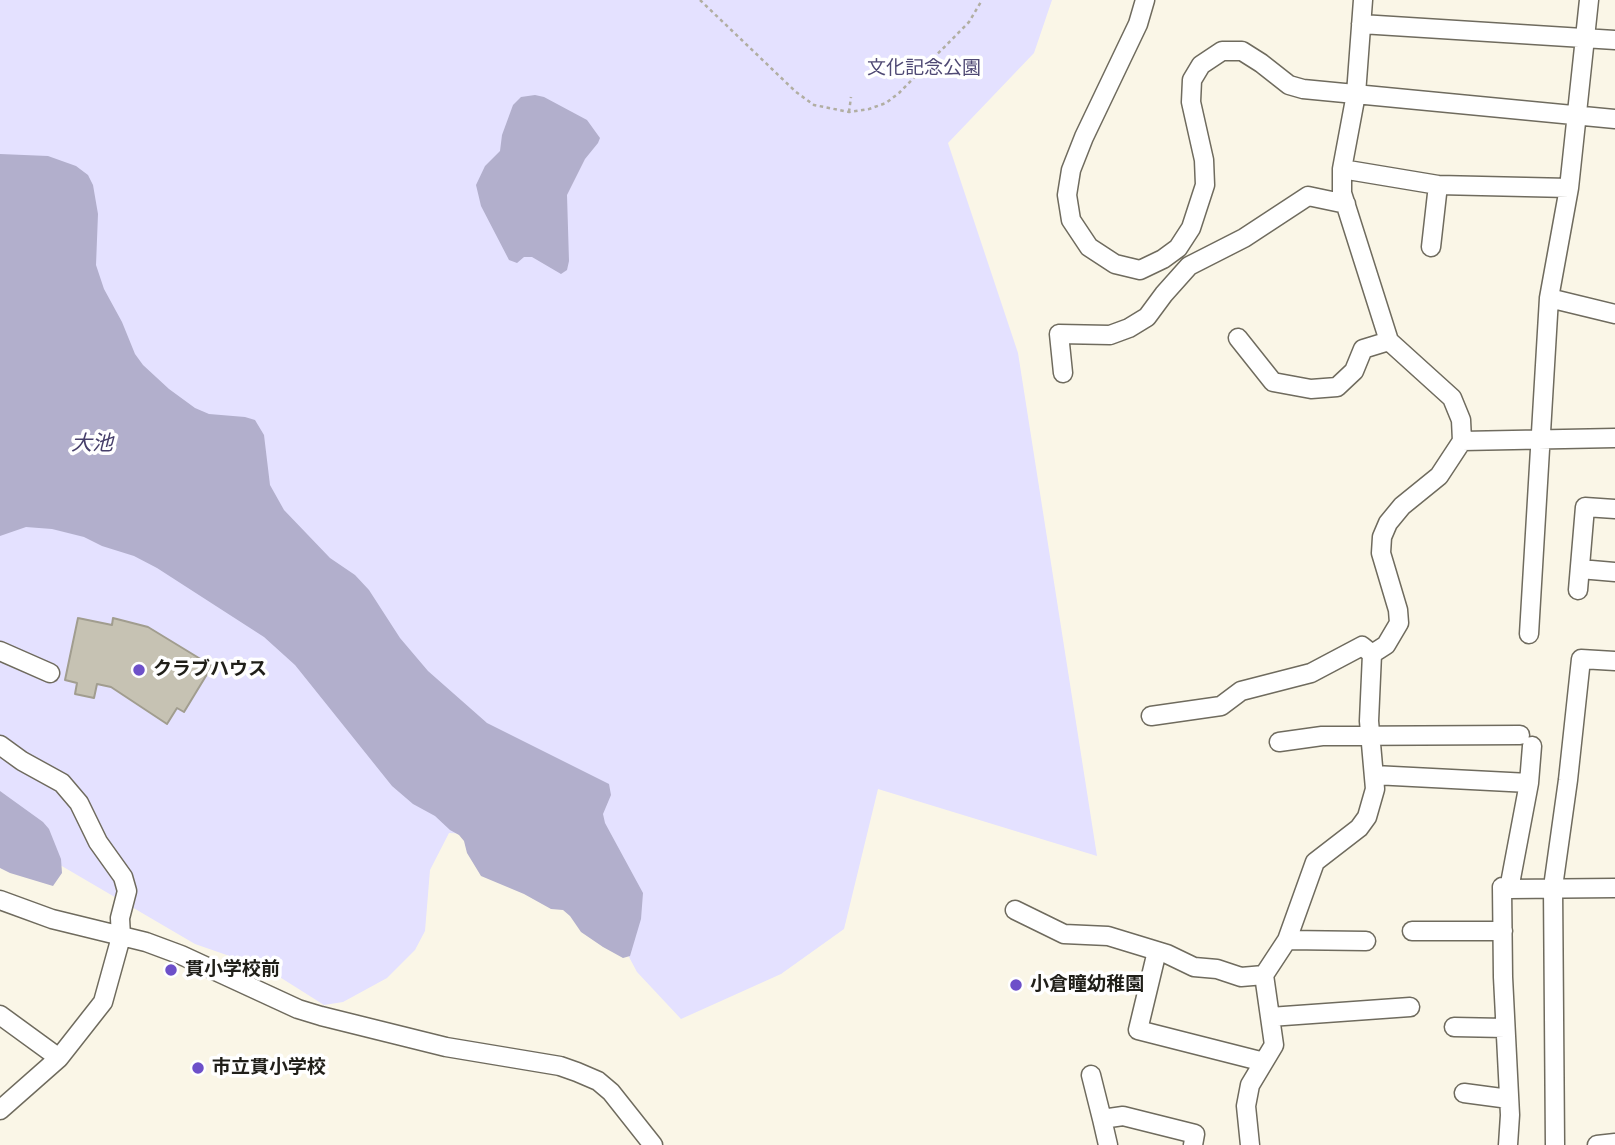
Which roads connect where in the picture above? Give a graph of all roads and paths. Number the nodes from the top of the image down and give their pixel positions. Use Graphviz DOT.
graph roads {
  1 [pos="982,0"];
  2 [pos="1145,0"];
  3 [pos="1363,0"];
  4 [pos="1589,0"];
  5 [pos="702,1"];
  6 [pos="1361,24"];
  7 [pos="1584,38"];
  8 [pos="1615,40"];
  9 [pos="1356,94"];
  10 [pos="851,97"];
  11 [pos="849,111"];
  12 [pos="1576,116"];
  13 [pos="1615,119"];
  14 [pos="1342,169"];
  15 [pos="1438,185"];
  16 [pos="1569,188"];
  17 [pos="1346,204"];
  18 [pos="1188,233"];
  19 [pos="1431,247"];
  20 [pos="1208,257"];
  21 [pos="1549,298"];
  22 [pos="1615,314"];
  23 [pos="1238,338"];
  24 [pos="1389,341"];
  25 [pos="1063,373"];
  26 [pos="1542,438"];
  27 [pos="1615,438"];
  28 [pos="1462,441"];
  29 [pos="1615,509"];
  30 [pos="1580,569"];
  31 [pos="1615,572"];
  32 [pos="1578,590"];
  33 [pos="1529,634"];
  34 [pos="0,651"];
  35 [pos="1373,654"];
  36 [pos="1615,661"];
  37 [pos="50,673"];
  38 [pos="1151,716"];
  39 [pos="1370,734"];
  40 [pos="1279,742"];
  41 [pos="0,744"];
  42 [pos="1374,775"];
  43 [pos="1529,783"];
  44 [pos="1553,887"];
  45 [pos="1615,888"];
  46 [pos="1509,889"];
  47 [pos="0,900"];
  48 [pos="1015,910"];
  49 [pos="1412,931"];
  50 [pos="1503,931"];
  51 [pos="121,937"];
  52 [pos="1287,940"];
  53 [pos="1366,941"];
  54 [pos="1157,950"];
  55 [pos="1264,975"];
  56 [pos="1410,1007"];
  57 [pos="0,1015"];
  58 [pos="1270,1017"];
  59 [pos="1454,1027"];
  60 [pos="1505,1028"];
  61 [pos="59,1058"];
  62 [pos="1264,1062"];
  63 [pos="1091,1074"];
  64 [pos="1464,1093"];
  65 [pos="1510,1099"];
  66 [pos="0,1110"];
  67 [pos="1102,1119"];
  68 [pos="1615,1143"];
  69 [pos="653,1145"];
  70 [pos="1108,1145"];
  71 [pos="1193,1145"];
  72 [pos="1250,1145"];
  73 [pos="1508,1145"];
  74 [pos="1555,1145"];
  75 [pos="1597,1145"];
  1 -- 11 [label="path"];
  2 -- 18 [label="street"];
  3 -- 6 [label="street"];
  4 -- 7 [label="street"];
  5 -- 11 [label="path"];
  6 -- 7 [label="street"];
  6 -- 9 [label="street"];
  7 -- 8 [label="street"];
  7 -- 12 [label="street"];
  9 -- 12 [label="street"];
  9 -- 14 [label="street"];
  9 -- 18 [label="street"];
  10 -- 11 [label="path"];
  12 -- 13 [label="street"];
  12 -- 16 [label="street"];
  14 -- 15 [label="street"];
  14 -- 17 [label="street"];
  15 -- 16 [label="street"];
  15 -- 19 [label="street"];
  16 -- 21 [label="street"];
  17 -- 20 [label="street"];
  17 -- 24 [label="street"];
  18 -- 20 [label="street"];
  20 -- 25 [label="street"];
  21 -- 22 [label="street"];
  21 -- 26 [label="street"];
  23 -- 24 [label="street"];
  24 -- 28 [label="street"];
  26 -- 27 [label="street"];
  26 -- 28 [label="street"];
  26 -- 33 [label="street"];
  28 -- 35 [label="street"];
  29 -- 30 [label="street"];
  30 -- 31 [label="street"];
  30 -- 32 [label="street"];
  34 -- 37 [label="street"];
  35 -- 38 [label="street"];
  35 -- 39 [label="street"];
  36 -- 44 [label="street"];
  39 -- 40 [label="street"];
  39 -- 42 [label="street"];
  39 -- 43 [label="street"];
  41 -- 51 [label="street"];
  42 -- 43 [label="street"];
  42 -- 52 [label="street"];
  43 -- 46 [label="street"];
  44 -- 45 [label="street"];
  44 -- 46 [label="street"];
  44 -- 74 [label="street"];
  46 -- 50 [label="street"];
  47 -- 51 [label="street"];
  48 -- 54 [label="street"];
  49 -- 50 [label="street"];
  50 -- 60 [label="street"];
  51 -- 61 [label="street"];
  51 -- 69 [label="street"];
  52 -- 53 [label="street"];
  52 -- 55 [label="street"];
  54 -- 55 [label="street"];
  54 -- 62 [label="street"];
  55 -- 58 [label="street"];
  56 -- 58 [label="street"];
  57 -- 61 [label="street"];
  58 -- 62 [label="street"];
  59 -- 60 [label="street"];
  60 -- 65 [label="street"];
  61 -- 66 [label="street"];
  62 -- 72 [label="street"];
  63 -- 67 [label="street"];
  64 -- 65 [label="street"];
  65 -- 73 [label="street"];
  67 -- 70 [label="street"];
  67 -- 71 [label="street"];
  68 -- 75 [label="street"];
}
